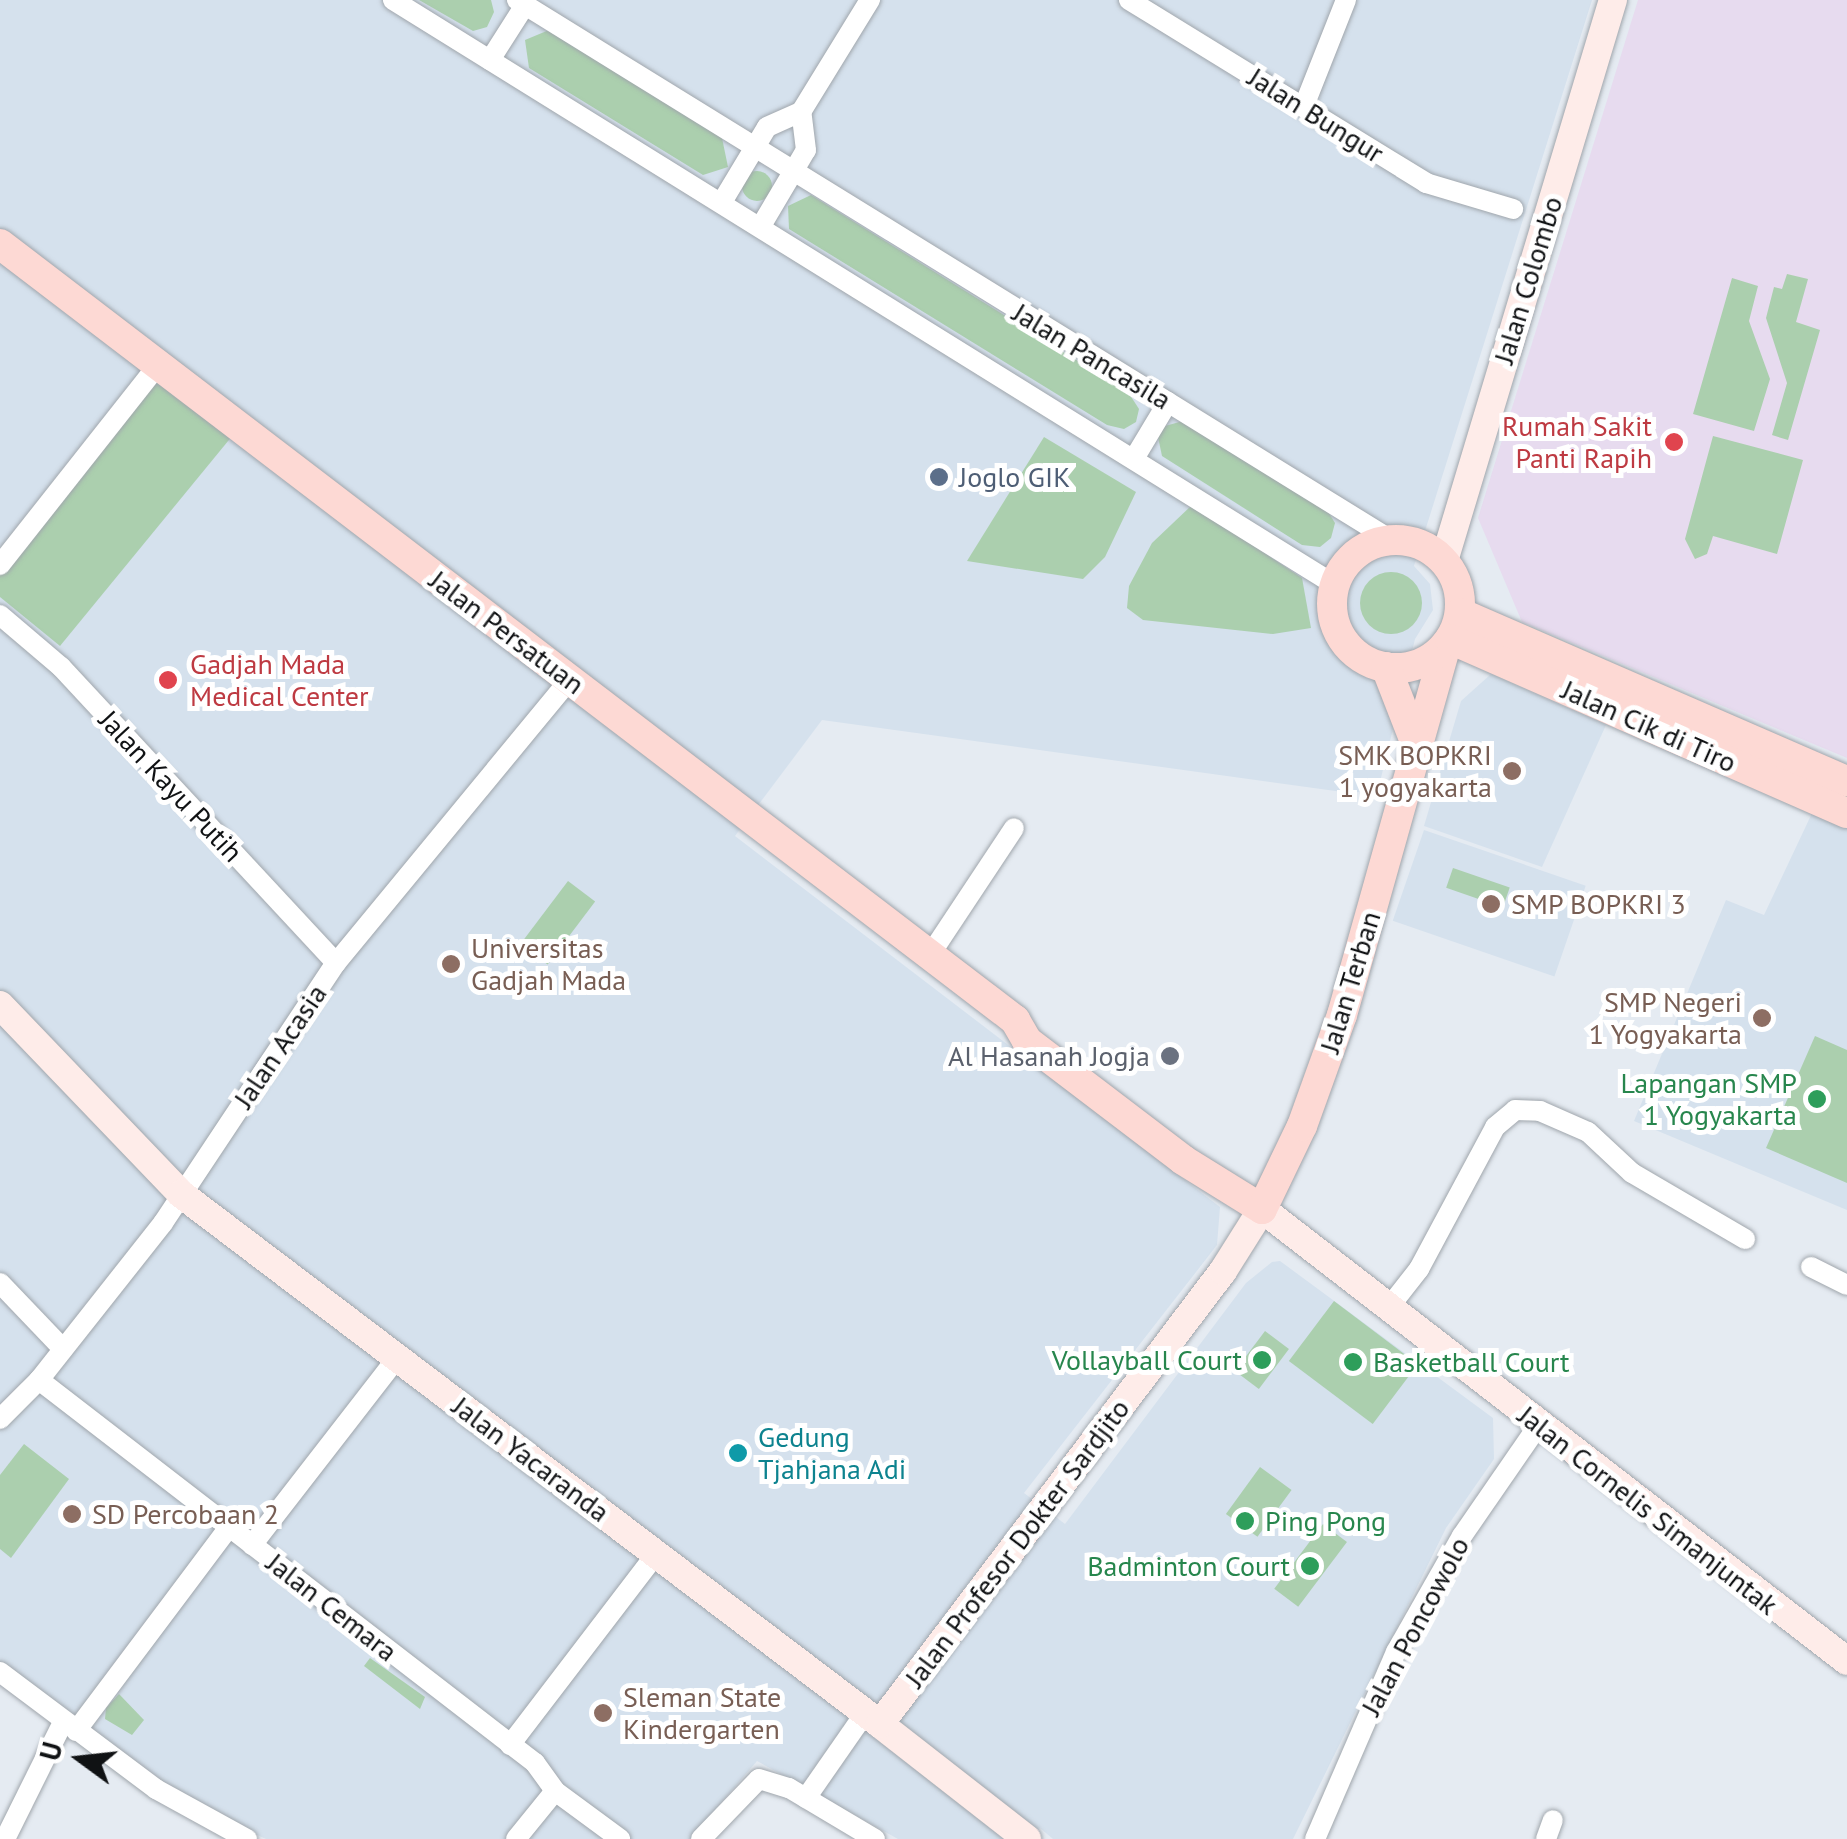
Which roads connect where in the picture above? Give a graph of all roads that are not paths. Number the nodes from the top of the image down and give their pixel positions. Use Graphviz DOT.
graph roads {
  1 [pos="393,0"];
  2 [pos="870,0"];
  3 [pos="1129,0"];
  4 [pos="1346,0"];
  5 [pos="1613,0"];
  6 [pos="521,2"];
  7 [pos="490,60"];
  8 [pos="1304,106"];
  9 [pos="802,112"];
  10 [pos="756,146"];
  11 [pos="794,170"];
  12 [pos="722,202"];
  13 [pos="1513,208"];
  14 [pos="760,226"];
  15 [pos="0,244"];
  16 [pos="158,365"];
  17 [pos="1168,402"];
  18 [pos="1135,456"];
  19 [pos="1391,540"];
  20 [pos="1444,561"];
  21 [pos="0,565"];
  22 [pos="1335,584"];
  23 [pos="0,615"];
  24 [pos="1452,632"];
  25 [pos="1386,667"];
  26 [pos="570,679"];
  27 [pos="1417,748"];
  28 [pos="1847,781"];
  29 [pos="1847,814"];
  30 [pos="1014,828"];
  31 [pos="930,955"];
  32 [pos="336,963"];
  33 [pos="0,1005"];
  34 [pos="182,1194"];
  35 [pos="1262,1208"];
  36 [pos="1746,1239"];
  37 [pos="1811,1267"];
  38 [pos="0,1283"];
  39 [pos="1847,1284"];
  40 [pos="1390,1306"];
  41 [pos="64,1350"];
  42 [pos="397,1358"];
  43 [pos="39,1380"];
  44 [pos="0,1419"];
  45 [pos="1538,1426"];
  46 [pos="229,1527"];
  47 [pos="252,1545"];
  48 [pos="656,1554"];
  49 [pos="1847,1660"];
  50 [pos="0,1672"];
  51 [pos="872,1719"];
  52 [pos="70,1727"];
  53 [pos="510,1745"];
  54 [pos="555,1791"];
  55 [pos="806,1798"];
  56 [pos="872,1838"];
  57 [pos="5,1839"];
  58 [pos="247,1839"];
  59 [pos="516,1839"];
  60 [pos="620,1839"];
  61 [pos="701,1839"];
  62 [pos="1027,1839"];
  63 [pos="1315,1839"];
  1 -- 7 [label="street"];
  2 -- 9 [label="street"];
  3 -- 8 [label="street, Jalan Bungur"];
  4 -- 8 [label="street"];
  5 -- 20 [label="street, Jalan Colombo"];
  6 -- 7 [label="street"];
  6 -- 10 [label="street, Jalan Pancasila"];
  7 -- 12 [label="street"];
  8 -- 13 [label="street, Jalan Bungur"];
  9 -- 10 [label="street"];
  9 -- 11 [label="street"];
  10 -- 11 [label="street, Jalan Pancasila"];
  10 -- 12 [label="street"];
  11 -- 14 [label="street"];
  11 -- 17 [label="street, Jalan Pancasila"];
  12 -- 14 [label="street"];
  14 -- 18 [label="street"];
  15 -- 16 [label="main road, Jalan Persatuan"];
  16 -- 21 [label="street"];
  16 -- 26 [label="main road, Jalan Persatuan"];
  17 -- 18 [label="street"];
  17 -- 19 [label="street, Jalan Pancasila"];
  18 -- 22 [label="street"];
  19 -- 20 [label="main road"];
  19 -- 22 [label="main road"];
  20 -- 24 [label="main road"];
  22 -- 25 [label="main road"];
  23 -- 32 [label="street, Jalan Kayu Putih"];
  24 -- 25 [label="main road"];
  24 -- 27 [label="main road, Jalan Terban"];
  24 -- 28 [label="main road, Jalan Cik di Tiro"];
  24 -- 29 [label="main road, Jalan Cik di Tiro"];
  25 -- 27 [label="main road"];
  26 -- 31 [label="main road, Jalan Persatuan"];
  26 -- 32 [label="street, Jalan Acasia"];
  27 -- 35 [label="main road, Jalan Terban"];
  30 -- 31 [label="street"];
  31 -- 35 [label="main road, Jalan Persatuan"];
  32 -- 34 [label="street, Jalan Acasia"];
  33 -- 34 [label="street, Jalan Yacaranda"];
  34 -- 41 [label="street, Jalan Acasia"];
  34 -- 42 [label="street, Jalan Yacaranda"];
  35 -- 40 [label="street, Jalan Cornelis Simanjuntak"];
  35 -- 51 [label="street, Jalan Profesor Dokter Sardjito"];
  36 -- 40 [label="street"];
  37 -- 39 [label="street"];
  38 -- 41 [label="street"];
  40 -- 45 [label="street, Jalan Cornelis Simanjuntak"];
  41 -- 43 [label="street, Jalan Acasia"];
  42 -- 47 [label="street"];
  42 -- 48 [label="street, Jalan Yacaranda"];
  43 -- 44 [label="street, Jalan Acasia"];
  43 -- 46 [label="street, Jalan Cemara"];
  45 -- 49 [label="street, Jalan Cornelis Simanjuntak"];
  45 -- 63 [label="street, Jalan Poncowolo"];
  46 -- 47 [label="street, Jalan Cemara"];
  46 -- 52 [label="street"];
  47 -- 53 [label="street, Jalan Cemara"];
  48 -- 51 [label="street, Jalan Yacaranda"];
  48 -- 53 [label="street"];
  50 -- 52 [label="street"];
  51 -- 55 [label="street"];
  51 -- 62 [label="street"];
  52 -- 57 [label="street"];
  52 -- 58 [label="street"];
  53 -- 54 [label="street, Jalan Cemara"];
  54 -- 59 [label="street"];
  54 -- 60 [label="street, Jalan Cemara"];
  55 -- 56 [label="street"];
  55 -- 61 [label="street"];
}
